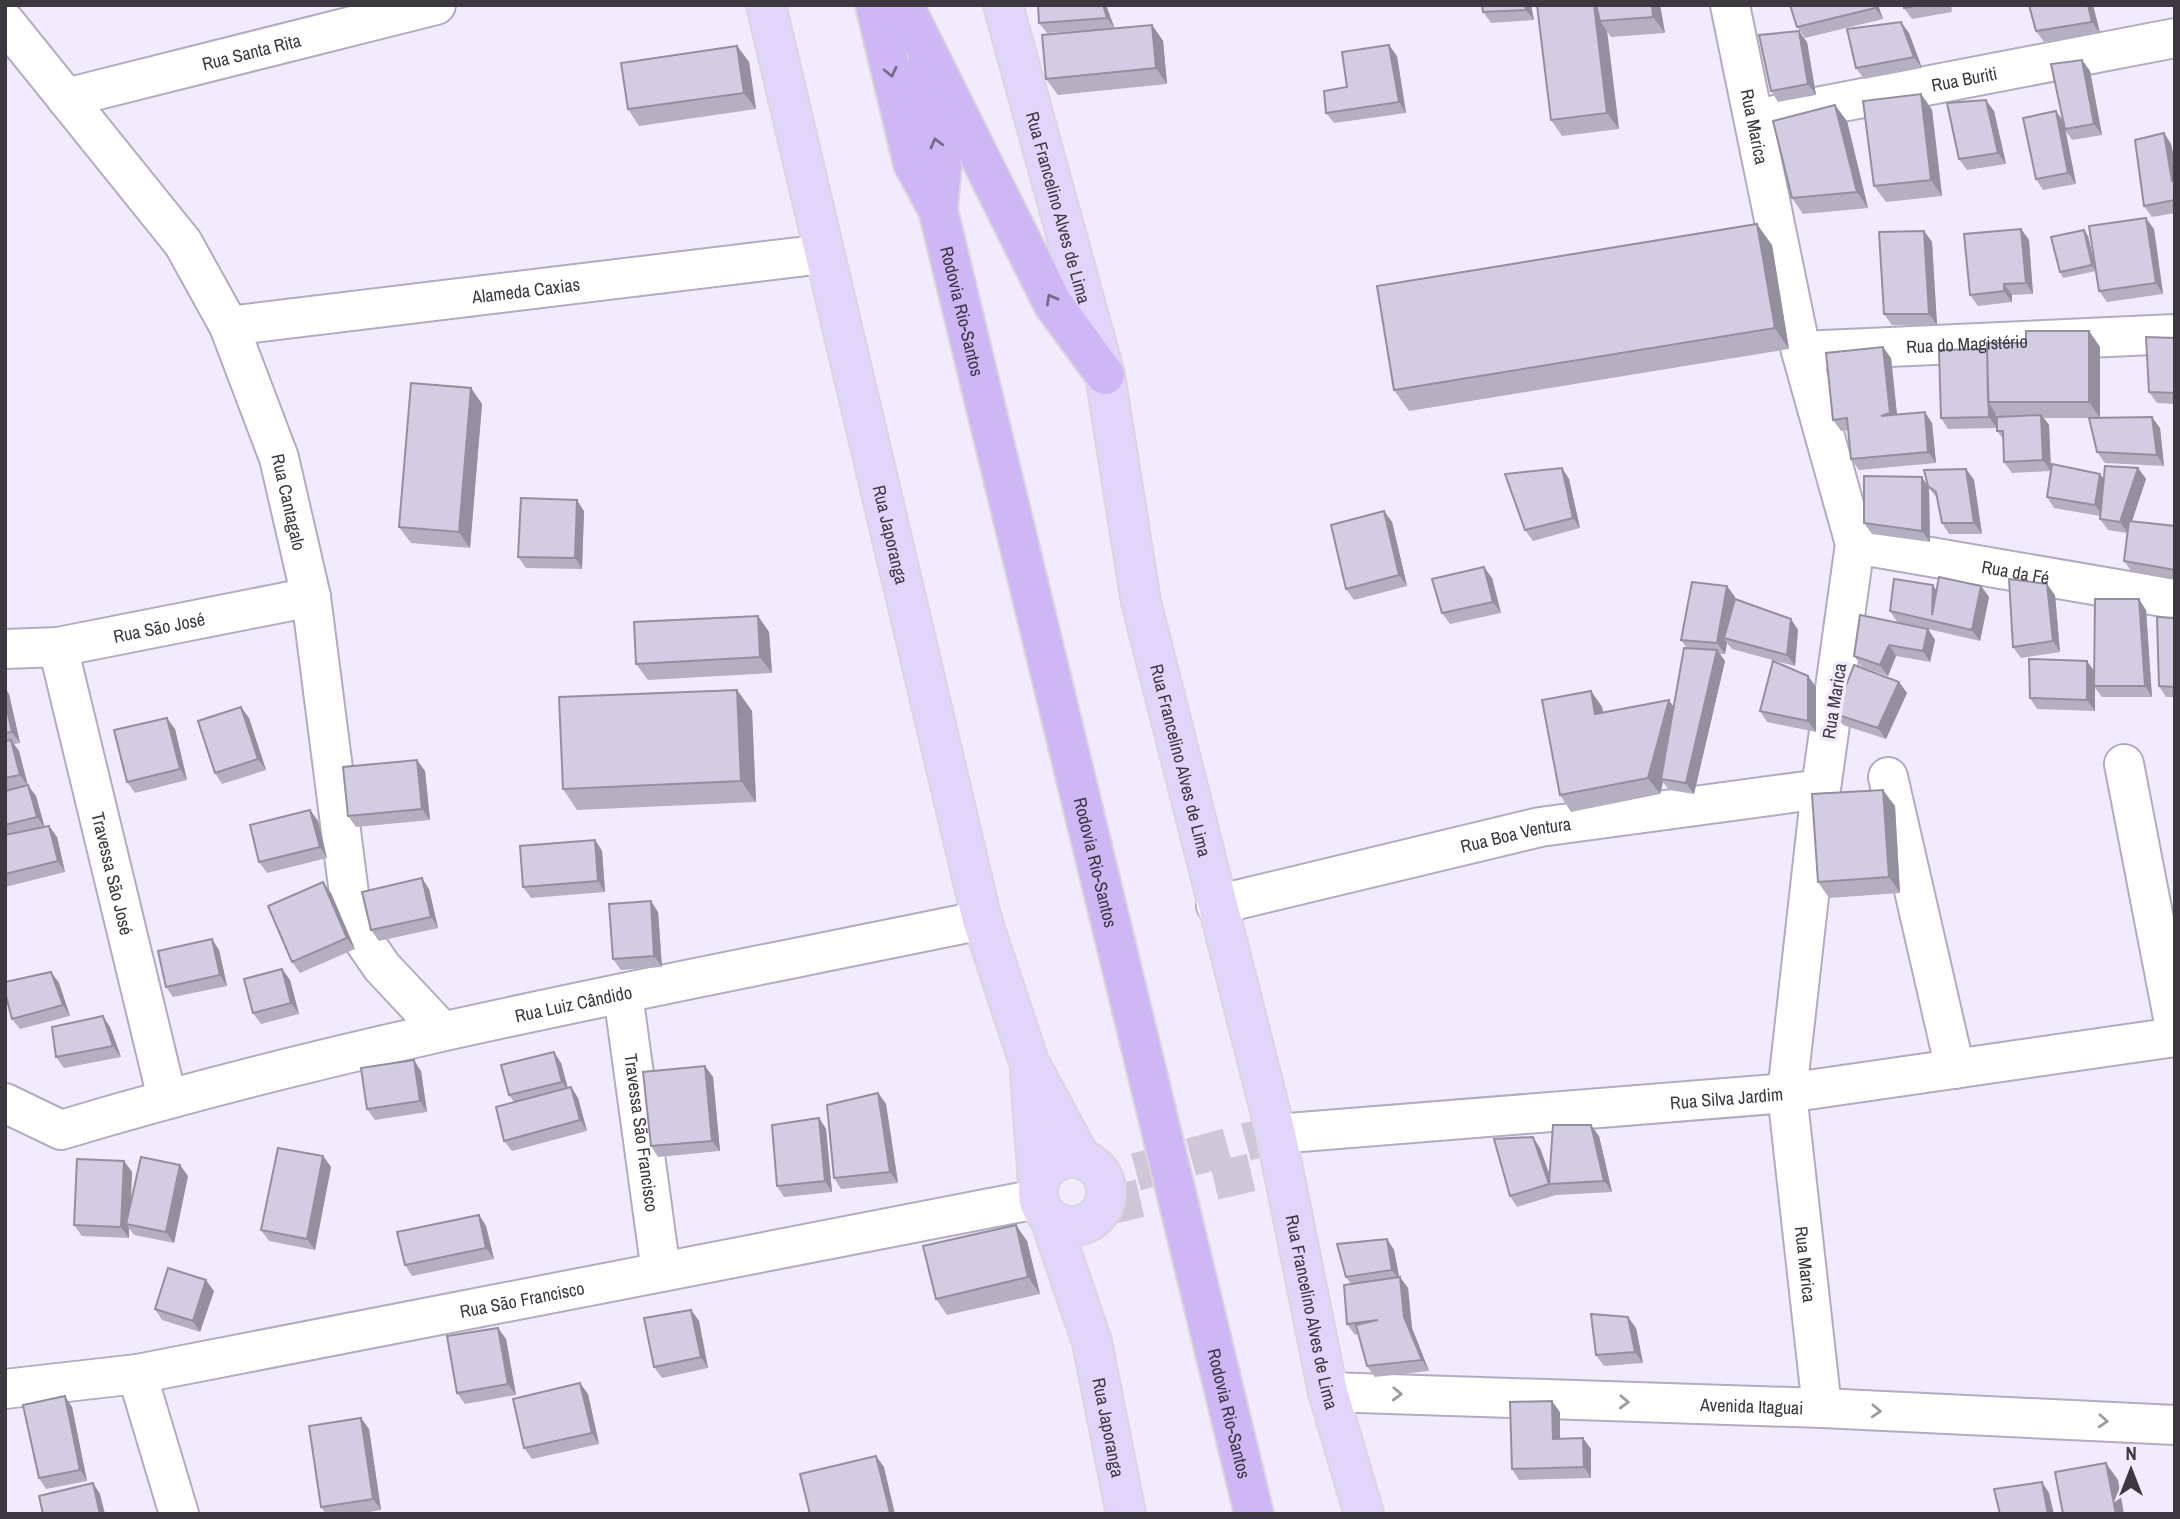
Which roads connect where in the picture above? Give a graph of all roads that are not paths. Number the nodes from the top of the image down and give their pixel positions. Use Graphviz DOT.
graph roads {
  1 [pos="436,5"];
  2 [pos="766,5"];
  3 [pos="875,5"];
  4 [pos="902,5"];
  5 [pos="1003,5"];
  6 [pos="1730,5"];
  7 [pos="5,22"];
  8 [pos="2175,38"];
  9 [pos="66,98"];
  10 [pos="1754,119"];
  11 [pos="938,210"];
  12 [pos="823,254"];
  13 [pos="229,326"];
  14 [pos="2175,334"];
  15 [pos="1801,351"];
  16 [pos="1105,374"];
  17 [pos="1855,544"];
  18 [pos="311,597"];
  19 [pos="2175,599"];
  20 [pos="58,647"];
  21 [pos="5,649"];
  22 [pos="2124,764"];
  23 [pos="1888,777"];
  24 [pos="1821,789"];
  25 [pos="1216,905"];
  26 [pos="982,920"];
  27 [pos="622,994"];
  28 [pos="2175,1028"];
  29 [pos="442,1031"];
  30 [pos="2175,1037"];
  31 [pos="1029,1062"];
  32 [pos="1955,1069"];
  33 [pos="1787,1093"];
  34 [pos="167,1098"];
  35 [pos="5,1103"];
  36 [pos="1276,1134"];
  37 [pos="1082,1158"];
  38 [pos="1042,1200"];
  39 [pos="1089,1222"];
  40 [pos="661,1272"];
  41 [pos="1093,1342"];
  42 [pos="137,1374"];
  43 [pos="5,1389"];
  44 [pos="1328,1392"];
  45 [pos="1822,1408"];
  46 [pos="2175,1425"];
  47 [pos="178,1514"];
  48 [pos="1126,1514"];
  49 [pos="1254,1514"];
  50 [pos="1364,1514"];
  1 -- 9 [label="street, Rua Santa Rita"];
  2 -- 12 [label="main road, Rua Japoranga"];
  3 -- 11 [label="highway, Rodovia Rio-Santos, one-way"];
  11 -- 4 [label="highway, Rodovia Rio-Santos, one-way"];
  16 -- 4 [label="highway, one-way"];
  5 -- 16 [label="main road, Rua Francelino Alves de Lima"];
  6 -- 10 [label="street, Rua Marica"];
  7 -- 9 [label="street, Rua Cantagalo"];
  8 -- 10 [label="street, Rua Buriti"];
  9 -- 13 [label="street, Rua Cantagalo"];
  10 -- 15 [label="street, Rua Marica"];
  11 -- 49 [label="highway, Rodovia Rio-Santos"];
  12 -- 13 [label="street, Alameda Caxias"];
  12 -- 26 [label="main road, Rua Japoranga"];
  13 -- 18 [label="street, Rua Cantagalo"];
  14 -- 15 [label="street, Rua do Magistério"];
  15 -- 17 [label="street, Rua Marica"];
  16 -- 25 [label="main road, Rua Francelino Alves de Lima"];
  17 -- 19 [label="street, Rua da Fé"];
  17 -- 24 [label="street, Rua Marica"];
  18 -- 20 [label="street, Rua São José"];
  18 -- 29 [label="street, Rua Cantagalo"];
  20 -- 21 [label="street, Rua São José"];
  20 -- 34 [label="street, Travessa São José"];
  22 -- 28 [label="street"];
  23 -- 32 [label="street"];
  24 -- 25 [label="street, Rua Boa Ventura"];
  24 -- 33 [label="street, Rua Marica"];
  25 -- 36 [label="main road, Rua Francelino Alves de Lima"];
  26 -- 27 [label="street, Rua Luiz Cândido"];
  26 -- 31 [label="main road, Rua Japoranga"];
  27 -- 29 [label="street, Rua Luiz Cândido"];
  27 -- 40 [label="street, Travessa São Francisco"];
  29 -- 34 [label="street, Rua Luiz Cândido"];
  30 -- 32 [label="street, Rua Silva Jardim"];
  31 -- 37 [label="main road, Rua Japoranga"];
  31 -- 38 [label="main road, Rua Japoranga"];
  32 -- 33 [label="street, Rua Silva Jardim"];
  33 -- 36 [label="street, Rua Silva Jardim"];
  33 -- 45 [label="street, Rua Marica"];
  34 -- 35 [label="street, Rua Luiz Cândido"];
  36 -- 44 [label="main road, Rua Francelino Alves de Lima"];
  37 -- 38 [label="main road"];
  37 -- 39 [label="main road"];
  38 -- 39 [label="main road"];
  38 -- 40 [label="street, Rua São Francisco"];
  38 -- 41 [label="main road, Rua Japoranga"];
  39 -- 41 [label="main road, Rua Japoranga"];
  40 -- 42 [label="street, Rua São Francisco"];
  41 -- 48 [label="main road, Rua Japoranga"];
  42 -- 43 [label="street, Rua São Francisco"];
  42 -- 47 [label="street"];
  44 -- 45 [label="street, Avenida Itaguai, one-way"];
  44 -- 50 [label="main road, Rua Francelino Alves de Lima"];
  45 -- 46 [label="street, Avenida Itaguai, one-way"];
}
